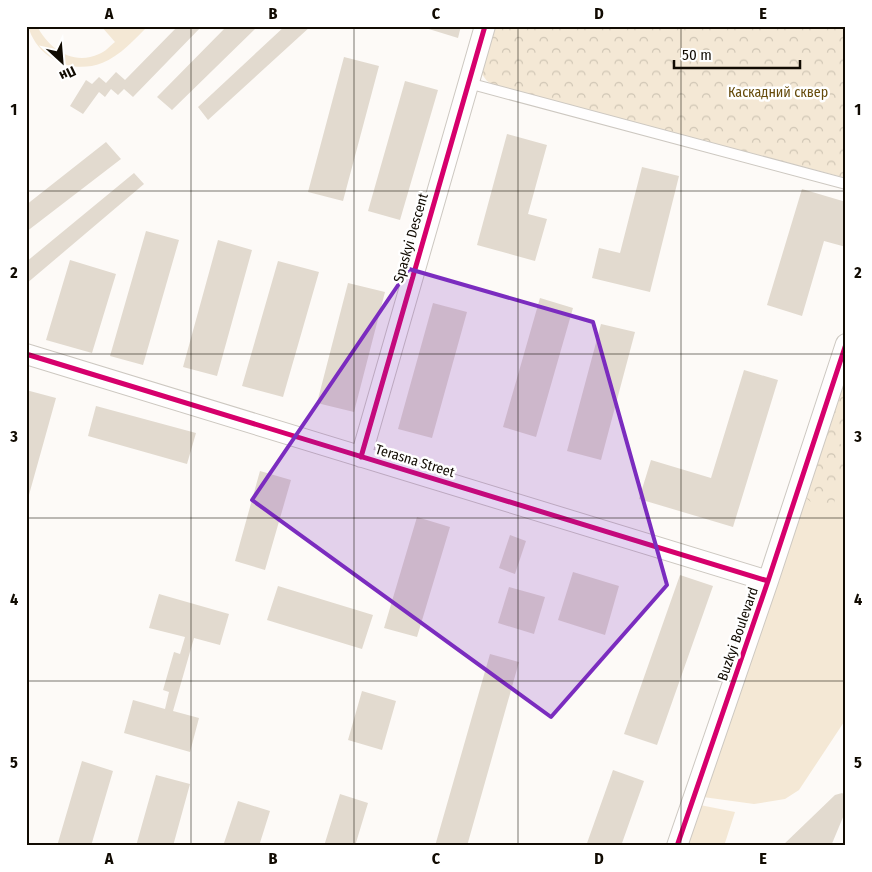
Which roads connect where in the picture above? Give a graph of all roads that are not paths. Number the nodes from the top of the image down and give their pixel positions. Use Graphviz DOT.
graph roads {
  1 [pos="485,26"];
  2 [pos="468,83"];
  3 [pos="846,184"];
  4 [pos="846,344"];
  5 [pos="26,354"];
  6 [pos="361,457"];
  7 [pos="768,581"];
  8 [pos="677,846"];
  1 -- 2 [label="street, Spaskyi Descent"];
  2 -- 3 [label="lane"];
  2 -- 6 [label="street, Spaskyi Descent"];
  4 -- 7 [label="street, Buzkyi Boulevard"];
  5 -- 6 [label="street, Terasna Street"];
  6 -- 7 [label="street, Terasna Street"];
  7 -- 8 [label="street, Buzkyi Boulevard"];
}
